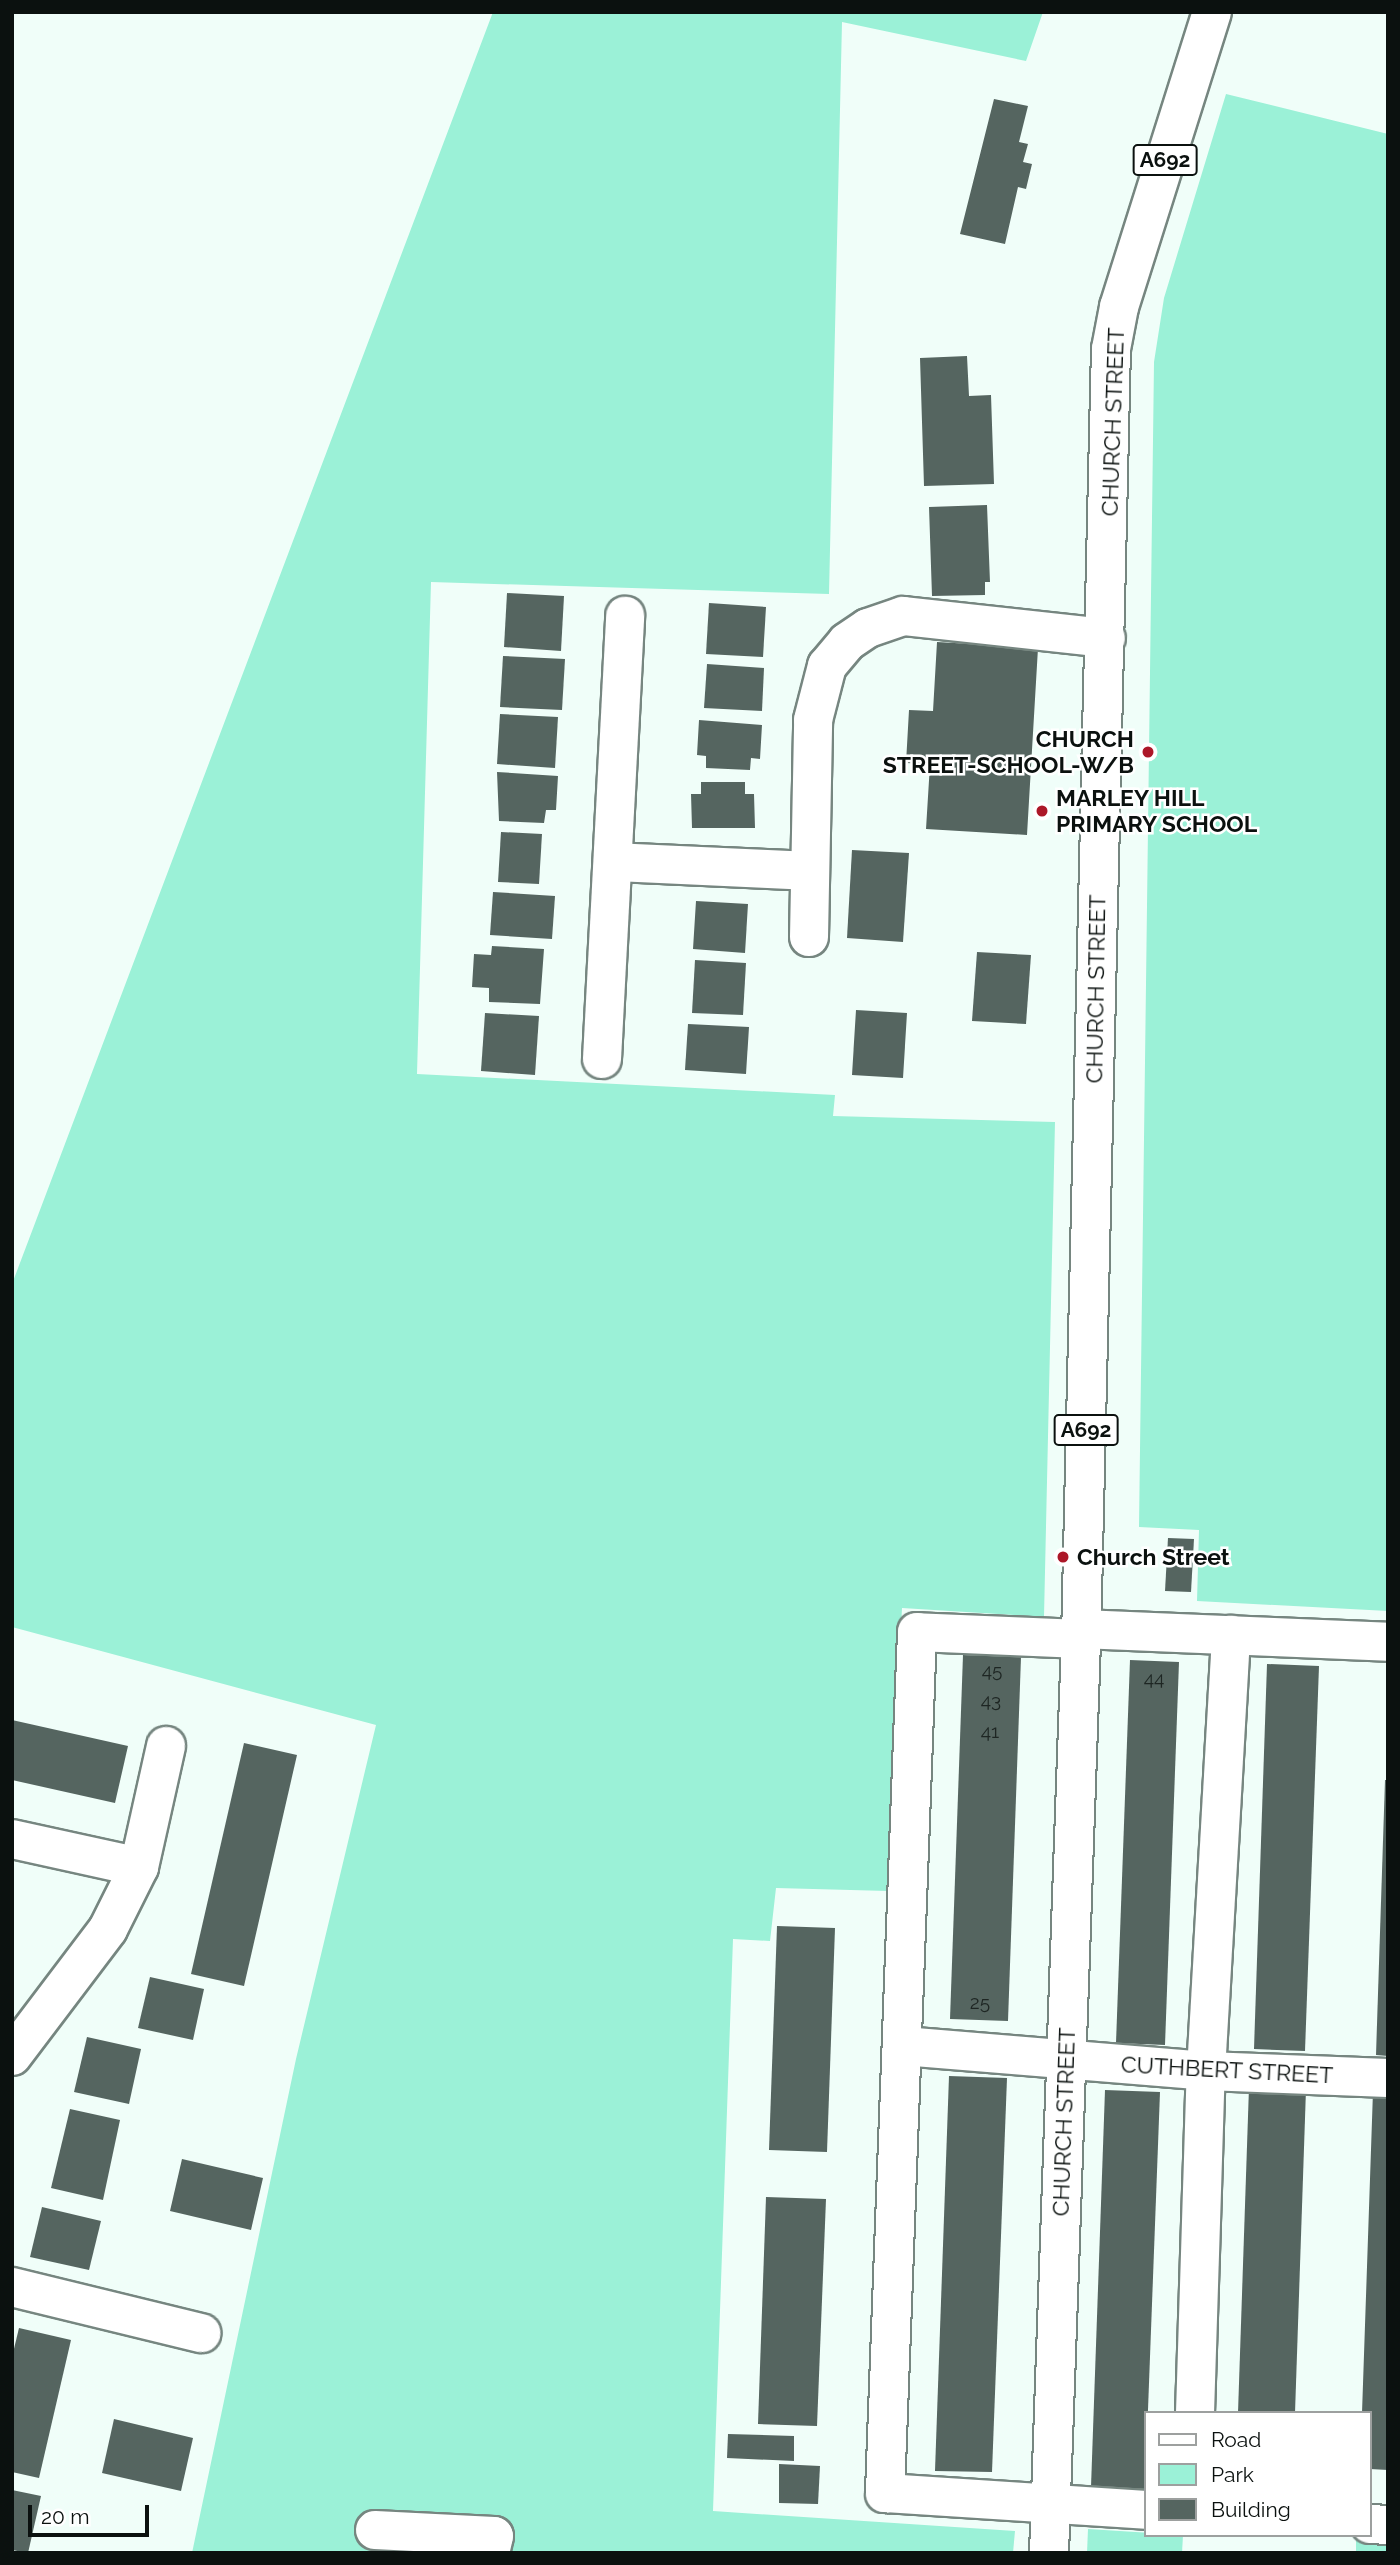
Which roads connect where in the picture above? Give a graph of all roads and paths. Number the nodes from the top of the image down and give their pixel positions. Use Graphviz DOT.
graph roads {
  1 [pos="1212,12"];
  2 [pos="625,616"];
  3 [pos="1106,638"];
  4 [pos="614,862"];
  5 [pos="809,871"];
  6 [pos="809,937"];
  7 [pos="601,1059"];
  8 [pos="1081,1634"];
  9 [pos="1231,1635"];
  10 [pos="1388,1642"];
  11 [pos="166,1746"];
  12 [pos="12,1839"];
  13 [pos="139,1867"];
  14 [pos="903,2046"];
  15 [pos="12,2056"];
  16 [pos="1067,2061"];
  17 [pos="1206,2071"];
  18 [pos="1388,2078"];
  19 [pos="12,2287"];
  20 [pos="201,2333"];
  21 [pos="1195,2411"];
  22 [pos="1051,2504"];
  23 [pos="1144,2510"];
  24 [pos="376,2530"];
  25 [pos="490,2553"];
  26 [pos="1049,2553"];
  1 -- 3 [label="main road, CHURCH STREET / A692"];
  2 -- 4 [label="main road"];
  3 -- 5 [label="main road"];
  3 -- 8 [label="main road, CHURCH STREET / A692"];
  4 -- 5 [label="main road"];
  4 -- 7 [label="main road"];
  5 -- 6 [label="main road"];
  8 -- 9 [label="main road"];
  8 -- 14 [label="main road"];
  8 -- 16 [label="main road, CHURCH STREET / A692"];
  9 -- 10 [label="main road"];
  9 -- 17 [label="main road"];
  11 -- 13 [label="main road"];
  12 -- 13 [label="main road"];
  13 -- 15 [label="main road"];
  14 -- 16 [label="main road, CUTHBERT STREET"];
  14 -- 22 [label="main road"];
  16 -- 17 [label="main road, CUTHBERT STREET"];
  16 -- 22 [label="main road, CHURCH STREET / A692"];
  17 -- 18 [label="main road, CUTHBERT STREET"];
  17 -- 21 [label="main road"];
  19 -- 20 [label="main road"];
  22 -- 23 [label="main road"];
  22 -- 26 [label="main road, CHURCH STREET / A692"];
  24 -- 25 [label="main road"];
}
